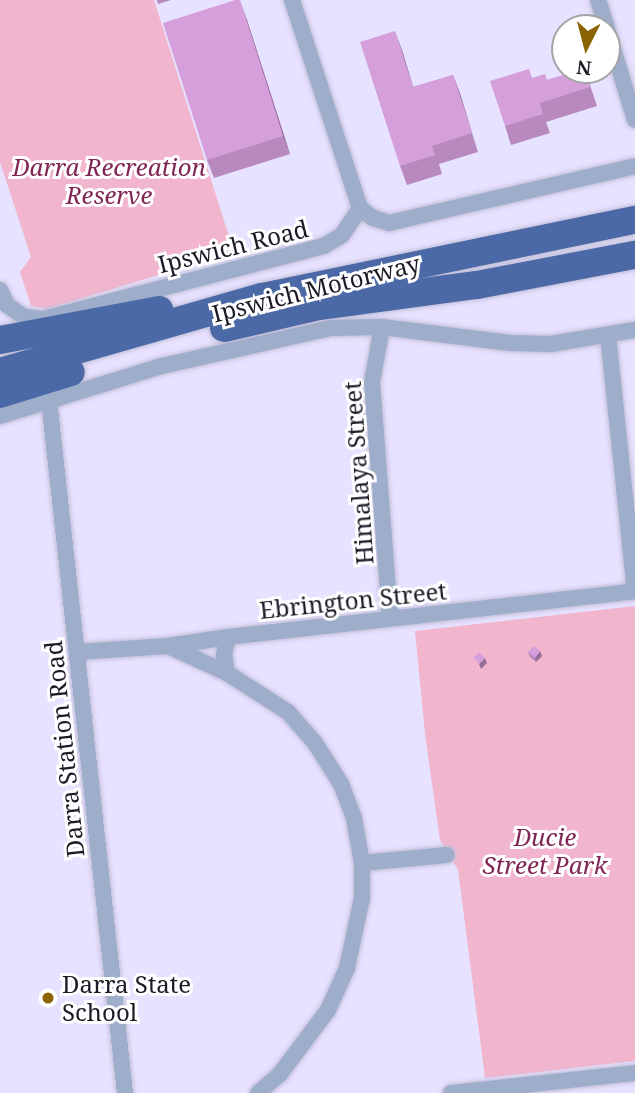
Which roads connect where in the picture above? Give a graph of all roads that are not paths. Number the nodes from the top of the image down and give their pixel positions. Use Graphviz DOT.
graph roads {
  1 [pos="292,0"];
  2 [pos="621,74"];
  3 [pos="635,120"];
  4 [pos="635,166"];
  5 [pos="360,208"];
  6 [pos="635,220"];
  7 [pos="635,255"];
  8 [pos="0,290"];
  9 [pos="262,296"];
  10 [pos="382,327"];
  11 [pos="635,330"];
  12 [pos="608,335"];
  13 [pos="0,340"];
  14 [pos="0,372"];
  15 [pos="0,394"];
  16 [pos="49,400"];
  17 [pos="0,416"];
  18 [pos="635,591"];
  19 [pos="390,618"];
  20 [pos="228,637"];
  21 [pos="168,646"];
  22 [pos="77,652"];
  23 [pos="227,673"];
  24 [pos="447,855"];
  25 [pos="362,863"];
  26 [pos="635,1073"];
  27 [pos="279,1074"];
  28 [pos="125,1093"];
  29 [pos="258,1093"];
  30 [pos="283,1093"];
  31 [pos="451,1093"];
  1 -- 5 [label="street"];
  2 -- 3 [label="street"];
  4 -- 5 [label="street"];
  5 -- 8 [label="street, Ipswich Road"];
  6 -- 9 [label="highway, Ipswich Motorway"];
  7 -- 15 [label="highway, Ipswich Motorway"];
  9 -- 13 [label="highway"];
  9 -- 14 [label="highway, Ipswich Motorway"];
  10 -- 12 [label="street"];
  10 -- 16 [label="street"];
  10 -- 19 [label="street, Himalaya Street"];
  11 -- 12 [label="street"];
  12 -- 18 [label="street"];
  16 -- 17 [label="street"];
  16 -- 22 [label="street, Darra Station Road"];
  18 -- 19 [label="street, Ebrington Street"];
  19 -- 20 [label="street, Ebrington Street"];
  20 -- 21 [label="street, Ebrington Street"];
  20 -- 23 [label="street"];
  21 -- 22 [label="street, Ebrington Street"];
  21 -- 23 [label="street"];
  22 -- 28 [label="street, Darra Station Road"];
  23 -- 25 [label="street"];
  24 -- 25 [label="street"];
  25 -- 27 [label="street"];
  26 -- 31 [label="street"];
  27 -- 29 [label="street"];
  27 -- 30 [label="street"];
}
